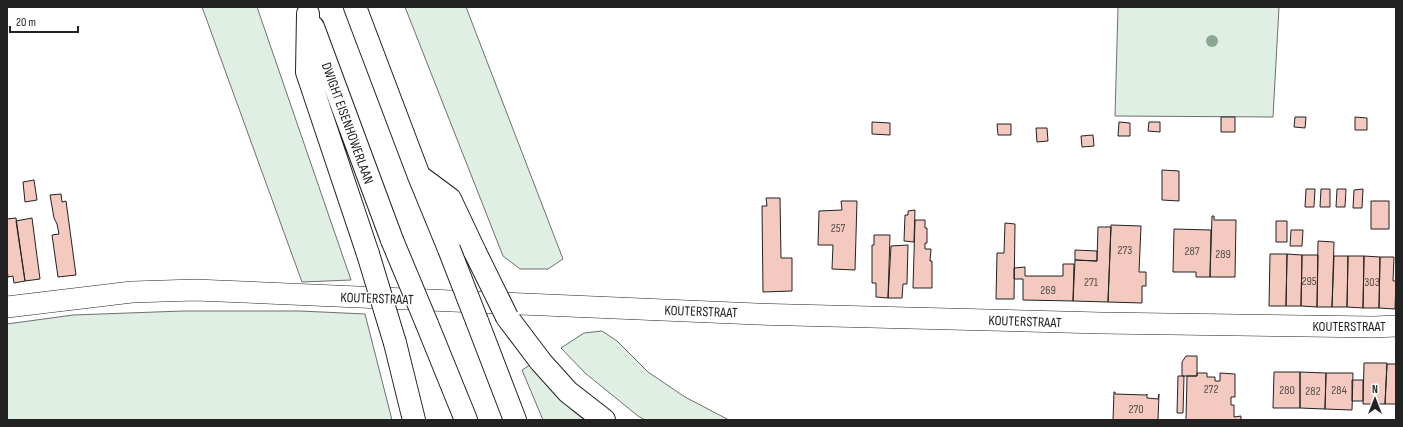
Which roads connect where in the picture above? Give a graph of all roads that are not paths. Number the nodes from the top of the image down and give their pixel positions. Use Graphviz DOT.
graph roads {
  1 [pos="355,7"];
  2 [pos="306,11"];
  3 [pos="419,176"];
  4 [pos="7,307"];
  5 [pos="1396,326"];
  6 [pos="414,420"];
  7 [pos="466,420"];
  8 [pos="516,420"];
  9 [pos="604,420"];
  1 -- 3 [label="highway"];
  2 -- 6 [label="highway, bridge"];
  2 -- 7 [label="highway, DWIGHT EISENHOWERLAAN, bridge"];
  3 -- 8 [label="highway, bridge"];
  3 -- 9 [label="highway, bridge"];
  4 -- 5 [label="street, KOUTERSTRAAT"];
}
